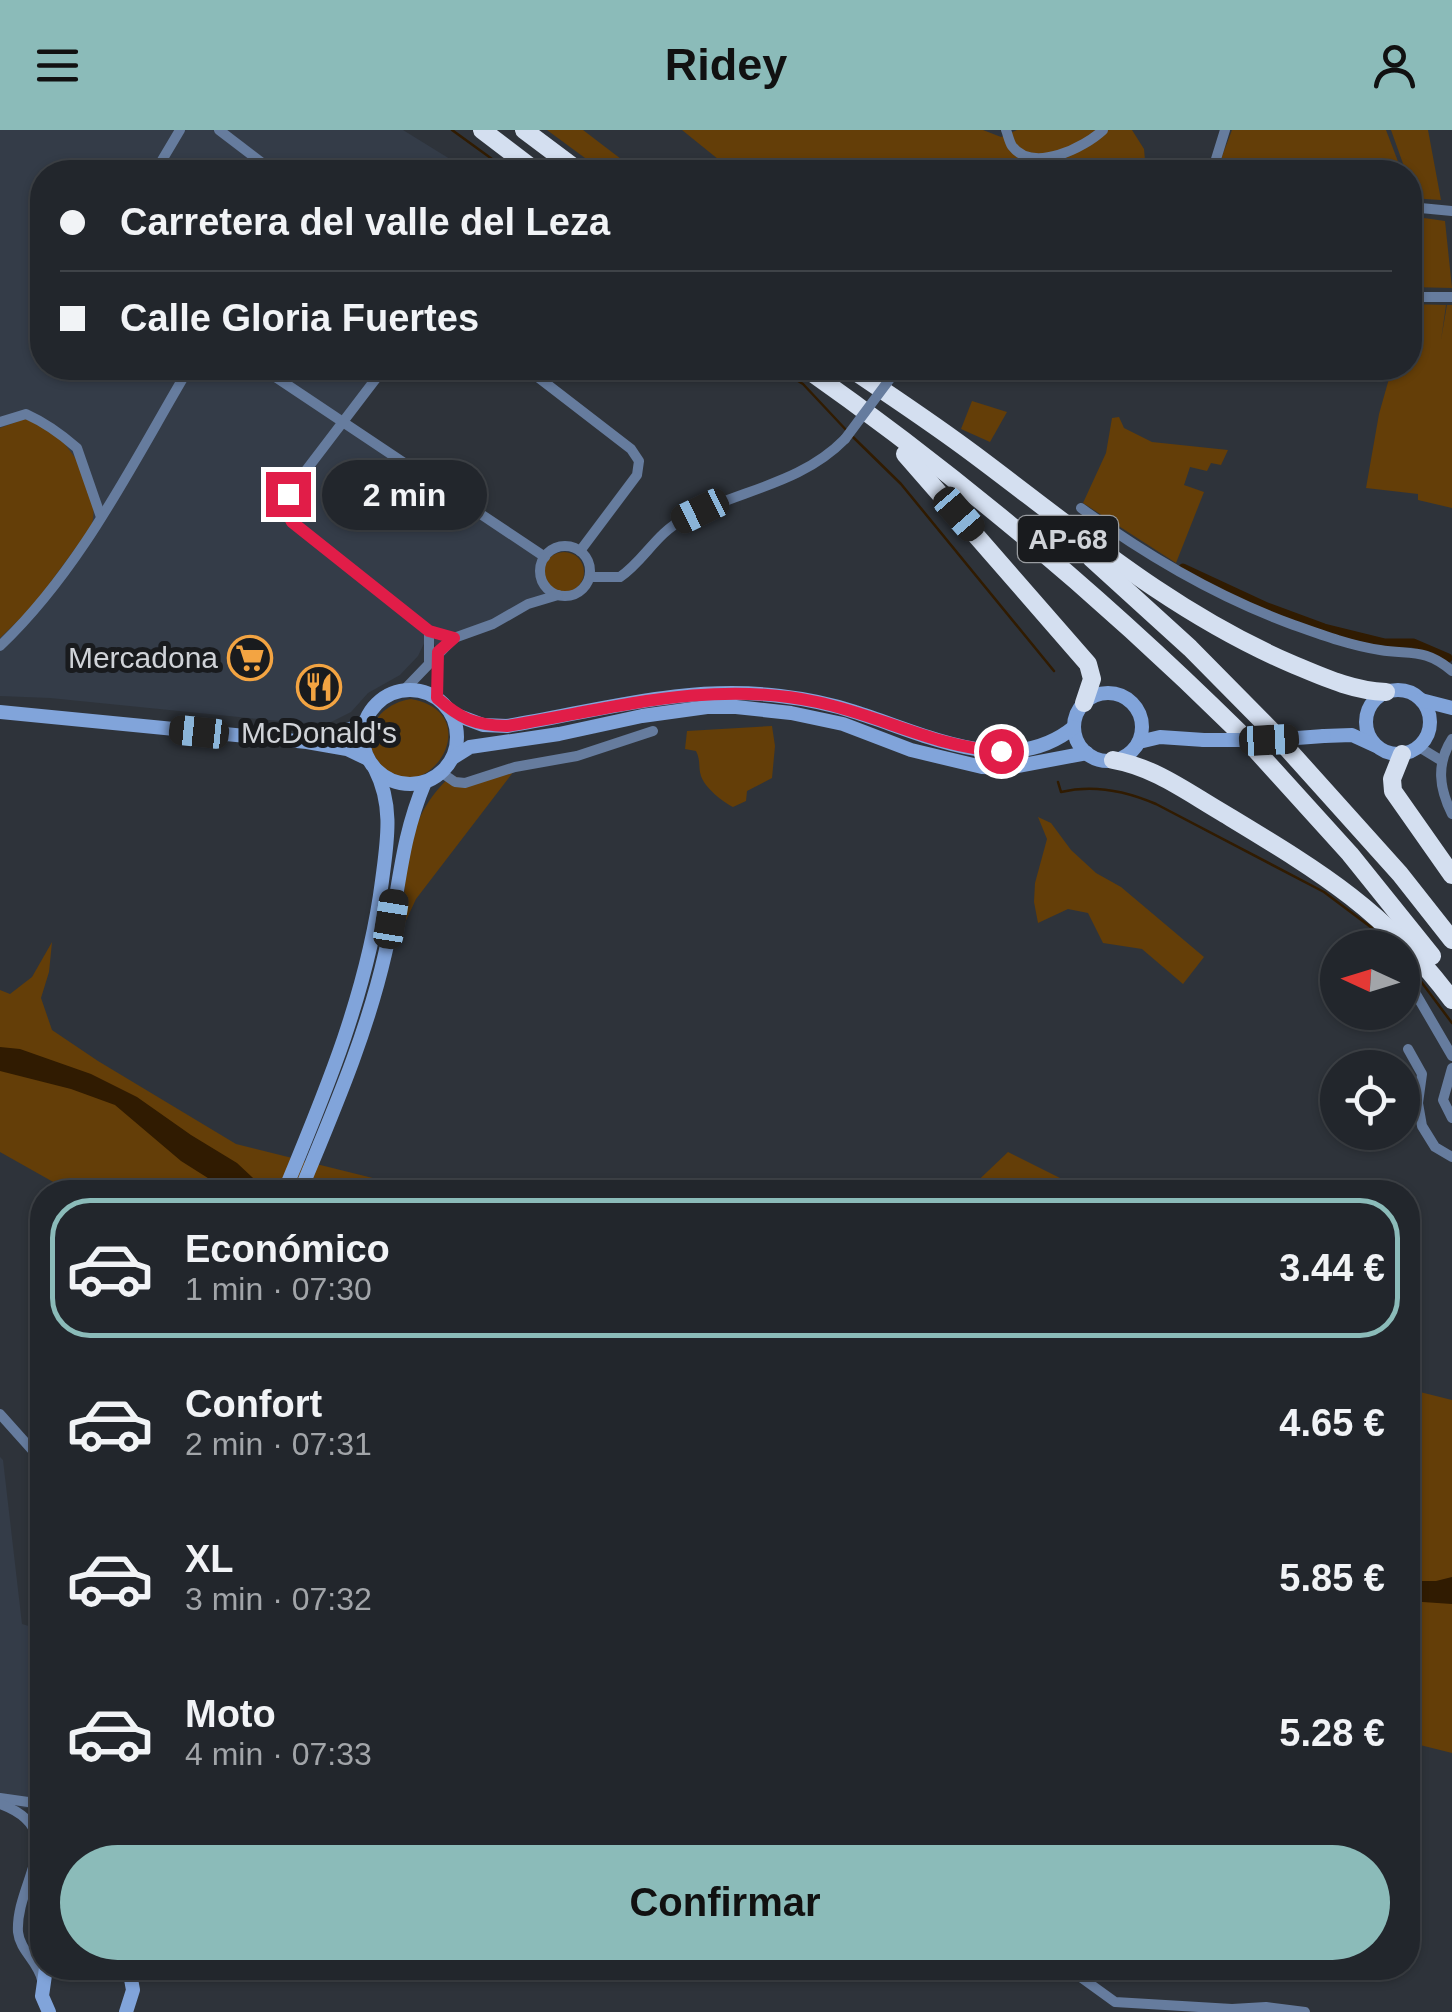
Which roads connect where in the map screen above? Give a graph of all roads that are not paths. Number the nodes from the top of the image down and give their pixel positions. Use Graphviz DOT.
graph roads {
  1 [pos="180,130"];
  2 [pos="219,130"];
  3 [pos="482,130"];
  4 [pos="524,130"];
  5 [pos="1006,130"];
  6 [pos="1103,130"];
  7 [pos="1225,130"];
  8 [pos="162,160"];
  9 [pos="258,160"];
  10 [pos="521,160"];
  11 [pos="564,160"];
  12 [pos="1216,160"];
  13 [pos="1422,208"];
  14 [pos="1452,212"];
  15 [pos="1422,297"];
  16 [pos="1452,297"];
  17 [pos="181,380"];
  18 [pos="280,380"];
  19 [pos="374,380"];
  20 [pos="542,380"];
  21 [pos="814,380"];
  22 [pos="823,380"];
  23 [pos="864,380"];
  24 [pos="866,380"];
  25 [pos="889,380"];
  26 [pos="342,421"];
  27 [pos="0,422"];
  28 [pos="1082,508"];
  29 [pos="101,517"];
  30 [pos="580,551"];
  31 [pos="545,557"];
  32 [pos="590,577"];
  33 [pos="544,582"];
  34 [pos="558,595"];
  35 [pos="540,599"];
  36 [pos="429,631"];
  37 [pos="454,638"];
  38 [pos="0,646"];
  39 [pos="438,652"];
  40 [pos="428,662"];
  41 [pos="1452,671"];
  42 [pos="404,690"];
  43 [pos="1386,692"];
  44 [pos="437,698"];
  45 [pos="1421,700"];
  46 [pos="1084,702"];
  47 [pos="1370,706"];
  48 [pos="1452,709"];
  49 [pos="0,712"];
  50 [pos="451,713"];
  51 [pos="366,720"];
  52 [pos="1142,726"];
  53 [pos="1074,727"];
  54 [pos="1430,728"];
  55 [pos="1271,730"];
  56 [pos="652,731"];
  57 [pos="1239,732"];
  58 [pos="1332,735"];
  59 [pos="1160,737"];
  60 [pos="1452,739"];
  61 [pos="307,742"];
  62 [pos="1138,742"];
  63 [pos="1285,746"];
  64 [pos="1378,747"];
  65 [pos="1254,748"];
  66 [pos="1411,750"];
  67 [pos="1087,753"];
  68 [pos="454,756"];
  69 [pos="1113,760"];
  70 [pos="1442,761"];
  71 [pos="372,764"];
  72 [pos="442,773"];
  73 [pos="425,782"];
  74 [pos="1452,814"];
  75 [pos="1452,875"];
  76 [pos="1452,940"];
  77 [pos="1452,982"];
  78 [pos="1452,1000"];
  79 [pos="1420,1001"];
  80 [pos="1408,1048"];
  81 [pos="1452,1056"];
  82 [pos="1452,1068"];
  83 [pos="1452,1118"];
  84 [pos="312,1144"];
  85 [pos="1452,1157"];
  86 [pos="291,1180"];
  87 [pos="303,1180"];
  88 [pos="0,1414"];
  89 [pos="30,1448"];
  90 [pos="0,1801"];
  91 [pos="30,1801"];
  92 [pos="30,1827"];
  93 [pos="30,1879"];
  94 [pos="27,1953"];
  95 [pos="30,1955"];
  96 [pos="30,1957"];
  97 [pos="43,1980"];
  98 [pos="131,1980"];
  99 [pos="1085,1980"];
  100 [pos="50,2012"];
  101 [pos="126,2012"];
  102 [pos="1305,2012"];
  1 -- 8 [label="street"];
  2 -- 9 [label="street"];
  3 -- 10 [label="highway"];
  4 -- 11 [label="highway"];
  5 -- 6 [label="street"];
  7 -- 12 [label="street"];
  13 -- 14 [label="street"];
  15 -- 16 [label="street"];
  17 -- 29 [label="street"];
  18 -- 26 [label="street"];
  19 -- 26 [label="street"];
  20 -- 30 [label="street"];
  21 -- 46 [label="highway"];
  22 -- 57 [label="highway, AP-68"];
  23 -- 55 [label="highway, AP-68"];
  24 -- 43 [label="highway"];
  25 -- 32 [label="street, bridge"];
  26 -- 31 [label="street"];
  26 -- 36 [label="street"];
  27 -- 29 [label="street"];
  28 -- 41 [label="street"];
  29 -- 38 [label="street"];
  30 -- 31 [label="street"];
  30 -- 32 [label="street"];
  31 -- 33 [label="street"];
  32 -- 34 [label="street"];
  33 -- 34 [label="street"];
  33 -- 35 [label="street"];
  34 -- 35 [label="street"];
  35 -- 37 [label="street"];
  36 -- 37 [label="street"];
  36 -- 40 [label="street"];
  37 -- 39 [label="street"];
  39 -- 40 [label="street"];
  39 -- 44 [label="street"];
  40 -- 42 [label="street"];
  42 -- 44 [label="main road"];
  42 -- 51 [label="main road"];
  43 -- 45 [label="main road"];
  43 -- 47 [label="main road"];
  44 -- 50 [label="main road"];
  45 -- 48 [label="main road"];
  45 -- 54 [label="main road"];
  46 -- 52 [label="main road"];
  46 -- 53 [label="main road"];
  47 -- 58 [label="main road"];
  47 -- 64 [label="main road"];
  48 -- 54 [label="main road"];
  49 -- 61 [label="main road"];
  50 -- 53 [label="main road"];
  50 -- 68 [label="main road"];
  51 -- 61 [label="main road"];
  51 -- 71 [label="main road"];
  52 -- 59 [label="main road"];
  52 -- 62 [label="main road"];
  53 -- 67 [label="main road"];
  54 -- 66 [label="main road"];
  56 -- 72 [label="street"];
  58 -- 59 [label="main road, bridge"];
  58 -- 64 [label="main road"];
  59 -- 62 [label="main road"];
  60 -- 70 [label="street"];
  61 -- 71 [label="main road"];
  62 -- 69 [label="main road"];
  63 -- 76 [label="highway"];
  64 -- 66 [label="main road"];
  65 -- 77 [label="highway"];
  66 -- 70 [label="street"];
  66 -- 75 [label="highway"];
  67 -- 68 [label="main road"];
  67 -- 69 [label="main road"];
  68 -- 72 [label="main road"];
  69 -- 78 [label="highway"];
  70 -- 74 [label="street"];
  71 -- 73 [label="main road"];
  71 -- 84 [label="main road"];
  72 -- 73 [label="main road"];
  73 -- 84 [label="main road"];
  79 -- 81 [label="street"];
  80 -- 85 [label="street"];
  82 -- 83 [label="street"];
  84 -- 86 [label="main road"];
  84 -- 87 [label="main road"];
  88 -- 89 [label="street"];
  90 -- 91 [label="street"];
  90 -- 92 [label="street"];
  93 -- 94 [label="street"];
  94 -- 95 [label="street"];
  94 -- 96 [label="street"];
  97 -- 100 [label="main road"];
  98 -- 101 [label="main road"];
  99 -- 102 [label="street"];
}
